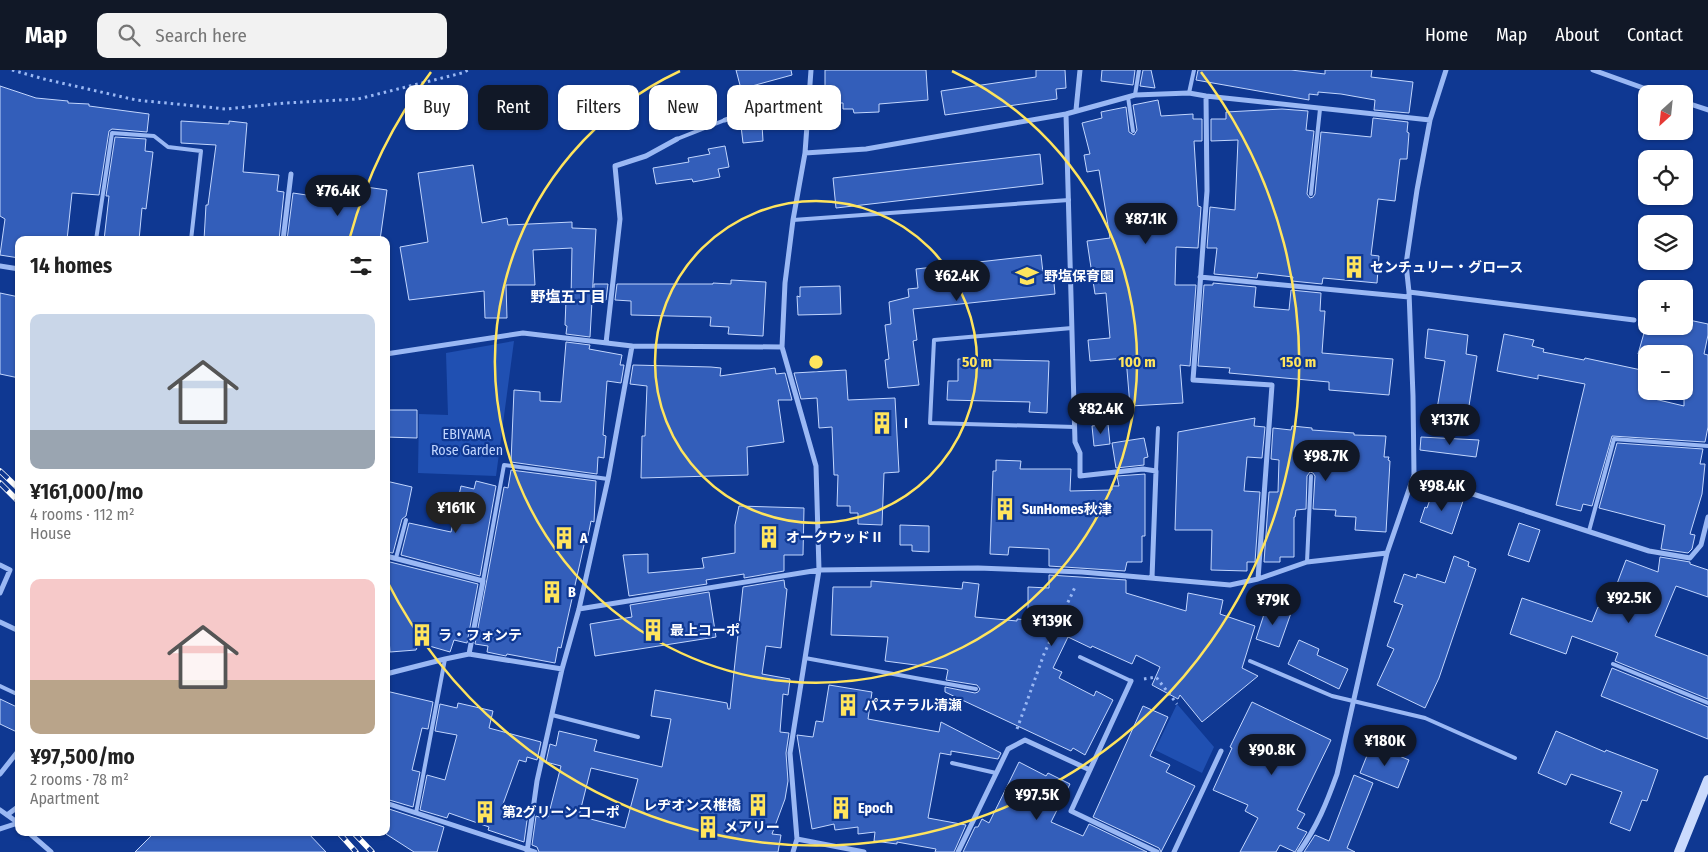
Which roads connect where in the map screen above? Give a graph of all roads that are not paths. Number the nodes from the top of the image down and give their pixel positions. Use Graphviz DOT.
graph roads {
  1 [pos="811,70"];
  2 [pos="1080,70"];
  3 [pos="1139,70"];
  4 [pos="1194,70"];
  5 [pos="1446,70"];
  6 [pos="1592,70"];
  7 [pos="810,85"];
  8 [pos="1638,86"];
  9 [pos="1189,93"];
  10 [pos="1135,95"];
  11 [pos="1206,96"];
  12 [pos="1128,97"];
  13 [pos="1693,105"];
  14 [pos="1320,109"];
  15 [pos="1076,110"];
  16 [pos="1708,110"];
  17 [pos="1066,114"];
  18 [pos="725,120"];
  19 [pos="1430,120"];
  20 [pos="807,130"];
  21 [pos="1133,131"];
  22 [pos="677,139"];
  23 [pos="805,153"];
  24 [pos="291,174"];
  25 [pos="1311,194"];
  26 [pos="1069,200"];
  27 [pos="793,220"];
  28 [pos="97,236"];
  29 [pos="191,236"];
  30 [pos="283,236"];
  31 [pos="0,266"];
  32 [pos="15,268"];
  33 [pos="1200,277"];
  34 [pos="1409,294"];
  35 [pos="1634,320"];
  36 [pos="1072,328"];
  37 [pos="606,343"];
  38 [pos="632,346"];
  39 [pos="782,347"];
  40 [pos="390,353"];
  41 [pos="1074,427"];
  42 [pos="1158,428"];
  43 [pos="1708,446"];
  44 [pos="1156,471"];
  45 [pos="1414,475"];
  46 [pos="1311,476"];
  47 [pos="608,479"];
  48 [pos="1708,517"];
  49 [pos="406,520"];
  50 [pos="1589,531"];
  51 [pos="1701,545"];
  52 [pos="1708,547"];
  53 [pos="1387,553"];
  54 [pos="390,557"];
  55 [pos="396,558"];
  56 [pos="1307,562"];
  57 [pos="0,566"];
  58 [pos="819,570"];
  59 [pos="1152,578"];
  60 [pos="1258,579"];
  61 [pos="483,581"];
  62 [pos="0,593"];
  63 [pos="578,608"];
  64 [pos="0,622"];
  65 [pos="15,629"];
  66 [pos="468,654"];
  67 [pos="1080,657"];
  68 [pos="445,658"];
  69 [pos="805,658"];
  70 [pos="1250,660"];
  71 [pos="1613,664"];
  72 [pos="562,669"];
  73 [pos="390,673"];
  74 [pos="1131,681"];
  75 [pos="0,686"];
  76 [pos="976,689"];
  77 [pos="15,693"];
  78 [pos="1353,700"];
  79 [pos="1708,704"];
  80 [pos="552,715"];
  81 [pos="638,737"];
  82 [pos="1221,751"];
  83 [pos="15,755"];
  84 [pos="1515,758"];
  85 [pos="952,763"];
  86 [pos="1090,770"];
  87 [pos="996,773"];
  88 [pos="0,774"];
  89 [pos="1708,780"];
  90 [pos="390,804"];
  91 [pos="15,809"];
  92 [pos="0,810"];
  93 [pos="416,813"];
  94 [pos="7,815"];
  95 [pos="15,821"];
  96 [pos="15,824"];
  97 [pos="0,829"];
  98 [pos="33,836"];
  99 [pos="797,839"];
  100 [pos="527,851"];
  101 [pos="51,852"];
  102 [pos="535,852"];
  103 [pos="793,852"];
  104 [pos="864,852"];
  105 [pos="958,852"];
  106 [pos="1157,852"];
  107 [pos="1174,852"];
  108 [pos="1299,852"];
  109 [pos="1679,852"];
  1 -- 7 [label="street"];
  2 -- 15 [label="street"];
  3 -- 10 [label="lane"];
  4 -- 9 [label="lane"];
  5 -- 19 [label="street"];
  6 -- 8 [label="street"];
  9 -- 10 [label="street"];
  9 -- 11 [label="street"];
  10 -- 12 [label="street"];
  11 -- 14 [label="street"];
  11 -- 33 [label="street"];
  12 -- 15 [label="street"];
  12 -- 21 [label="lane"];
  13 -- 16 [label="street"];
  14 -- 19 [label="street"];
  14 -- 25 [label="lane"];
  15 -- 17 [label="street"];
  17 -- 23 [label="street"];
  17 -- 26 [label="street"];
  18 -- 22 [label="lane"];
  19 -- 34 [label="street"];
  20 -- 23 [label="street"];
  22 -- 37 [label="street"];
  23 -- 27 [label="street"];
  24 -- 30 [label="street"];
  26 -- 27 [label="lane"];
  26 -- 36 [label="street"];
  27 -- 39 [label="street"];
  28 -- 29 [label="lane"];
  31 -- 32 [label="street"];
  33 -- 34 [label="street"];
  33 -- 60 [label="street"];
  34 -- 35 [label="street"];
  34 -- 45 [label="street"];
  36 -- 41 [label="street"];
  36 -- 41 [label="lane"];
  37 -- 38 [label="street"];
  37 -- 40 [label="street"];
  38 -- 39 [label="street"];
  38 -- 47 [label="street"];
  39 -- 58 [label="street"];
  41 -- 44 [label="street"];
  42 -- 44 [label="lane"];
  43 -- 50 [label="lane"];
  44 -- 59 [label="street"];
  45 -- 50 [label="street"];
  45 -- 53 [label="street"];
  46 -- 56 [label="lane"];
  47 -- 61 [label="lane"];
  47 -- 63 [label="street"];
  48 -- 51 [label="street"];
  49 -- 55 [label="lane"];
  50 -- 51 [label="street"];
  51 -- 52 [label="street"];
  53 -- 56 [label="street"];
  53 -- 78 [label="street"];
  54 -- 55 [label="street"];
  55 -- 61 [label="street"];
  56 -- 60 [label="street"];
  57 -- 62 [label="street"];
  58 -- 59 [label="street"];
  58 -- 63 [label="street"];
  58 -- 69 [label="street"];
  59 -- 60 [label="street"];
  61 -- 66 [label="street"];
  63 -- 72 [label="street"];
  64 -- 65 [label="street"];
  66 -- 68 [label="street"];
  66 -- 72 [label="street"];
  67 -- 74 [label="lane"];
  68 -- 73 [label="street"];
  68 -- 93 [label="lane"];
  69 -- 76 [label="lane"];
  69 -- 99 [label="street"];
  70 -- 78 [label="lane"];
  71 -- 79 [label="lane"];
  72 -- 80 [label="street"];
  74 -- 86 [label="street"];
  75 -- 77 [label="lane"];
  78 -- 84 [label="lane"];
  78 -- 108 [label="street"];
  80 -- 81 [label="lane"];
  80 -- 100 [label="street"];
  82 -- 107 [label="street"];
  83 -- 88 [label="street"];
  85 -- 87 [label="lane"];
  86 -- 87 [label="street"];
  86 -- 106 [label="street"];
  87 -- 105 [label="street"];
  89 -- 109 [label="main road"];
  90 -- 93 [label="street"];
  91 -- 94 [label="street"];
  92 -- 94 [label="street"];
  93 -- 100 [label="street"];
  94 -- 95 [label="street"];
  96 -- 97 [label="street"];
  98 -- 101 [label="street"];
  99 -- 103 [label="street"];
  99 -- 104 [label="street"];
  100 -- 102 [label="street"];
}
